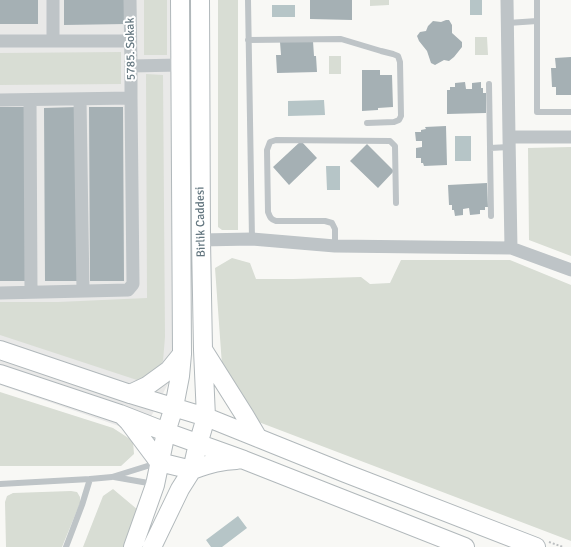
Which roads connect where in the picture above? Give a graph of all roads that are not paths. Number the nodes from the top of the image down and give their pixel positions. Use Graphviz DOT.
graph roads {
  1 [pos="53,0"];
  2 [pos="130,0"];
  3 [pos="180,0"];
  4 [pos="200,0"];
  5 [pos="248,0"];
  6 [pos="508,0"];
  7 [pos="537,0"];
  8 [pos="537,21"];
  9 [pos="508,23"];
  10 [pos="248,40"];
  11 [pos="0,41"];
  12 [pos="53,41"];
  13 [pos="130,41"];
  14 [pos="180,65"];
  15 [pos="131,66"];
  16 [pos="489,84"];
  17 [pos="131,98"];
  18 [pos="80,99"];
  19 [pos="0,100"];
  20 [pos="30,100"];
  21 [pos="571,112"];
  22 [pos="367,123"];
  23 [pos="571,137"];
  24 [pos="509,142"];
  25 [pos="490,148"];
  26 [pos="396,203"];
  27 [pos="491,216"];
  28 [pos="252,239"];
  29 [pos="201,240"];
  30 [pos="335,246"];
  31 [pos="511,248"];
  32 [pos="571,270"];
  33 [pos="83,290"];
  34 [pos="31,292"];
  35 [pos="0,293"];
  36 [pos="0,350"];
  37 [pos="203,350"];
  38 [pos="182,354"];
  39 [pos="0,374"];
  40 [pos="130,394"];
  41 [pos="174,407"];
  42 [pos="120,414"];
  43 [pos="206,417"];
  44 [pos="166,432"];
  45 [pos="258,438"];
  46 [pos="198,444"];
  47 [pos="244,460"];
  48 [pos="159,462"];
  49 [pos="192,470"];
  50 [pos="112,477"];
  51 [pos="90,479"];
  52 [pos="0,484"];
  53 [pos="155,484"];
  54 [pos="180,489"];
  55 [pos="66,547"];
  56 [pos="132,547"];
  57 [pos="152,547"];
  58 [pos="465,547"];
  59 [pos="536,547"];
  1 -- 12 [label="street"];
  2 -- 13 [label="street, 5785. Sokak"];
  3 -- 14 [label="street, Birlik Caddesi"];
  4 -- 29 [label="street, Birlik Caddesi"];
  5 -- 10 [label="lane"];
  6 -- 9 [label="street"];
  7 -- 8 [label="lane"];
  8 -- 9 [label="lane"];
  8 -- 21 [label="lane"];
  9 -- 24 [label="street"];
  10 -- 22 [label="lane"];
  10 -- 28 [label="lane"];
  11 -- 12 [label="street"];
  12 -- 13 [label="street"];
  13 -- 15 [label="street, 5785. Sokak"];
  14 -- 15 [label="street"];
  14 -- 38 [label="street, Birlik Caddesi"];
  15 -- 17 [label="street, 5785. Sokak"];
  16 -- 25 [label="lane"];
  17 -- 18 [label="street"];
  17 -- 33 [label="street, 5785. Sokak"];
  18 -- 20 [label="street"];
  18 -- 33 [label="street"];
  19 -- 20 [label="street"];
  20 -- 34 [label="street"];
  23 -- 24 [label="street"];
  24 -- 25 [label="lane"];
  24 -- 31 [label="street"];
  25 -- 27 [label="lane"];
  26 -- 30 [label="lane"];
  28 -- 29 [label="street"];
  28 -- 30 [label="street"];
  29 -- 37 [label="street, Birlik Caddesi"];
  30 -- 31 [label="street"];
  31 -- 32 [label="street"];
  33 -- 34 [label="street"];
  34 -- 35 [label="street"];
  36 -- 40 [label="street"];
  37 -- 43 [label="street, Birlik Caddesi"];
  37 -- 45 [label="street"];
  38 -- 40 [label="street"];
  38 -- 41 [label="street, Birlik Caddesi"];
  39 -- 42 [label="street"];
  40 -- 41 [label="street"];
  41 -- 43 [label="street"];
  41 -- 44 [label="street, Birlik Caddesi"];
  42 -- 44 [label="street"];
  42 -- 48 [label="street"];
  43 -- 45 [label="street"];
  43 -- 46 [label="street, Birlik Caddesi"];
  44 -- 46 [label="street"];
  44 -- 48 [label="street, Birlik Caddesi"];
  45 -- 59 [label="street"];
  46 -- 47 [label="street"];
  46 -- 49 [label="street, Birlik Caddesi"];
  47 -- 49 [label="street"];
  47 -- 58 [label="street"];
  48 -- 49 [label="street"];
  48 -- 50 [label="lane"];
  48 -- 53 [label="street"];
  49 -- 54 [label="street"];
  50 -- 51 [label="lane"];
  50 -- 53 [label="lane"];
  51 -- 52 [label="lane"];
  51 -- 55 [label="lane"];
  53 -- 54 [label="street"];
  53 -- 56 [label="street"];
  54 -- 57 [label="street"];
}
